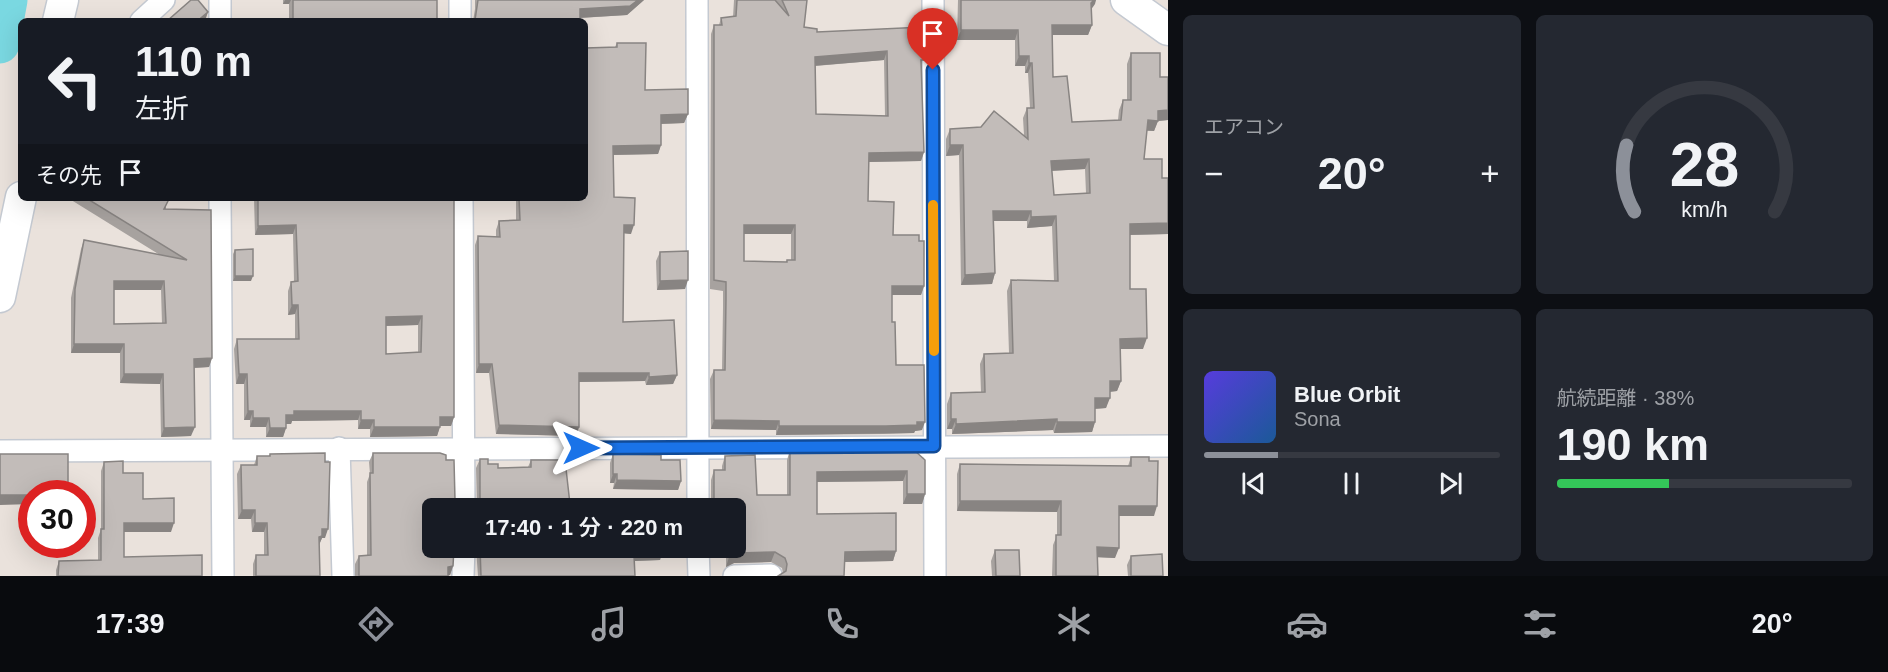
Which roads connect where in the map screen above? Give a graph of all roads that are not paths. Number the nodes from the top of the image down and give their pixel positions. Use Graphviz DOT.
graph roads {
  1 [pos="63,0"];
  2 [pos="164,0"];
  3 [pos="220,0"];
  4 [pos="460,0"];
  5 [pos="697,0"];
  6 [pos="933,0"];
  7 [pos="1126,0"];
  8 [pos="59,18"];
  9 [pos="144,18"];
  10 [pos="220,18"];
  11 [pos="460,18"];
  12 [pos="1168,30"];
  13 [pos="20,201"];
  14 [pos="220,201"];
  15 [pos="462,201"];
  16 [pos="0,297"];
  17 [pos="934,446"];
  18 [pos="1168,446"];
  19 [pos="220,448"];
  20 [pos="339,448"];
  21 [pos="464,448"];
  22 [pos="698,448"];
  23 [pos="0,451"];
  24 [pos="464,498"];
  25 [pos="698,498"];
  26 [pos="464,558"];
  27 [pos="698,558"];
  28 [pos="771,575"];
  29 [pos="223,576"];
  30 [pos="343,576"];
  31 [pos="463,576"];
  32 [pos="699,576"];
  33 [pos="734,576"];
  34 [pos="934,576"];
  1 -- 8 [label="main road"];
  2 -- 9 [label="street"];
  3 -- 10 [label="street"];
  4 -- 11 [label="street"];
  5 -- 22 [label="street"];
  6 -- 17 [label="street"];
  7 -- 12 [label="main road"];
  13 -- 16 [label="main road"];
  14 -- 19 [label="street"];
  15 -- 21 [label="street"];
  17 -- 18 [label="street"];
  17 -- 22 [label="street"];
  17 -- 34 [label="street"];
  19 -- 20 [label="street"];
  19 -- 23 [label="street"];
  19 -- 29 [label="street"];
  20 -- 21 [label="street"];
  20 -- 30 [label="street"];
  21 -- 22 [label="street"];
  21 -- 24 [label="street"];
  22 -- 25 [label="street"];
  26 -- 31 [label="street"];
  27 -- 32 [label="street"];
  28 -- 33 [label="street"];
}
